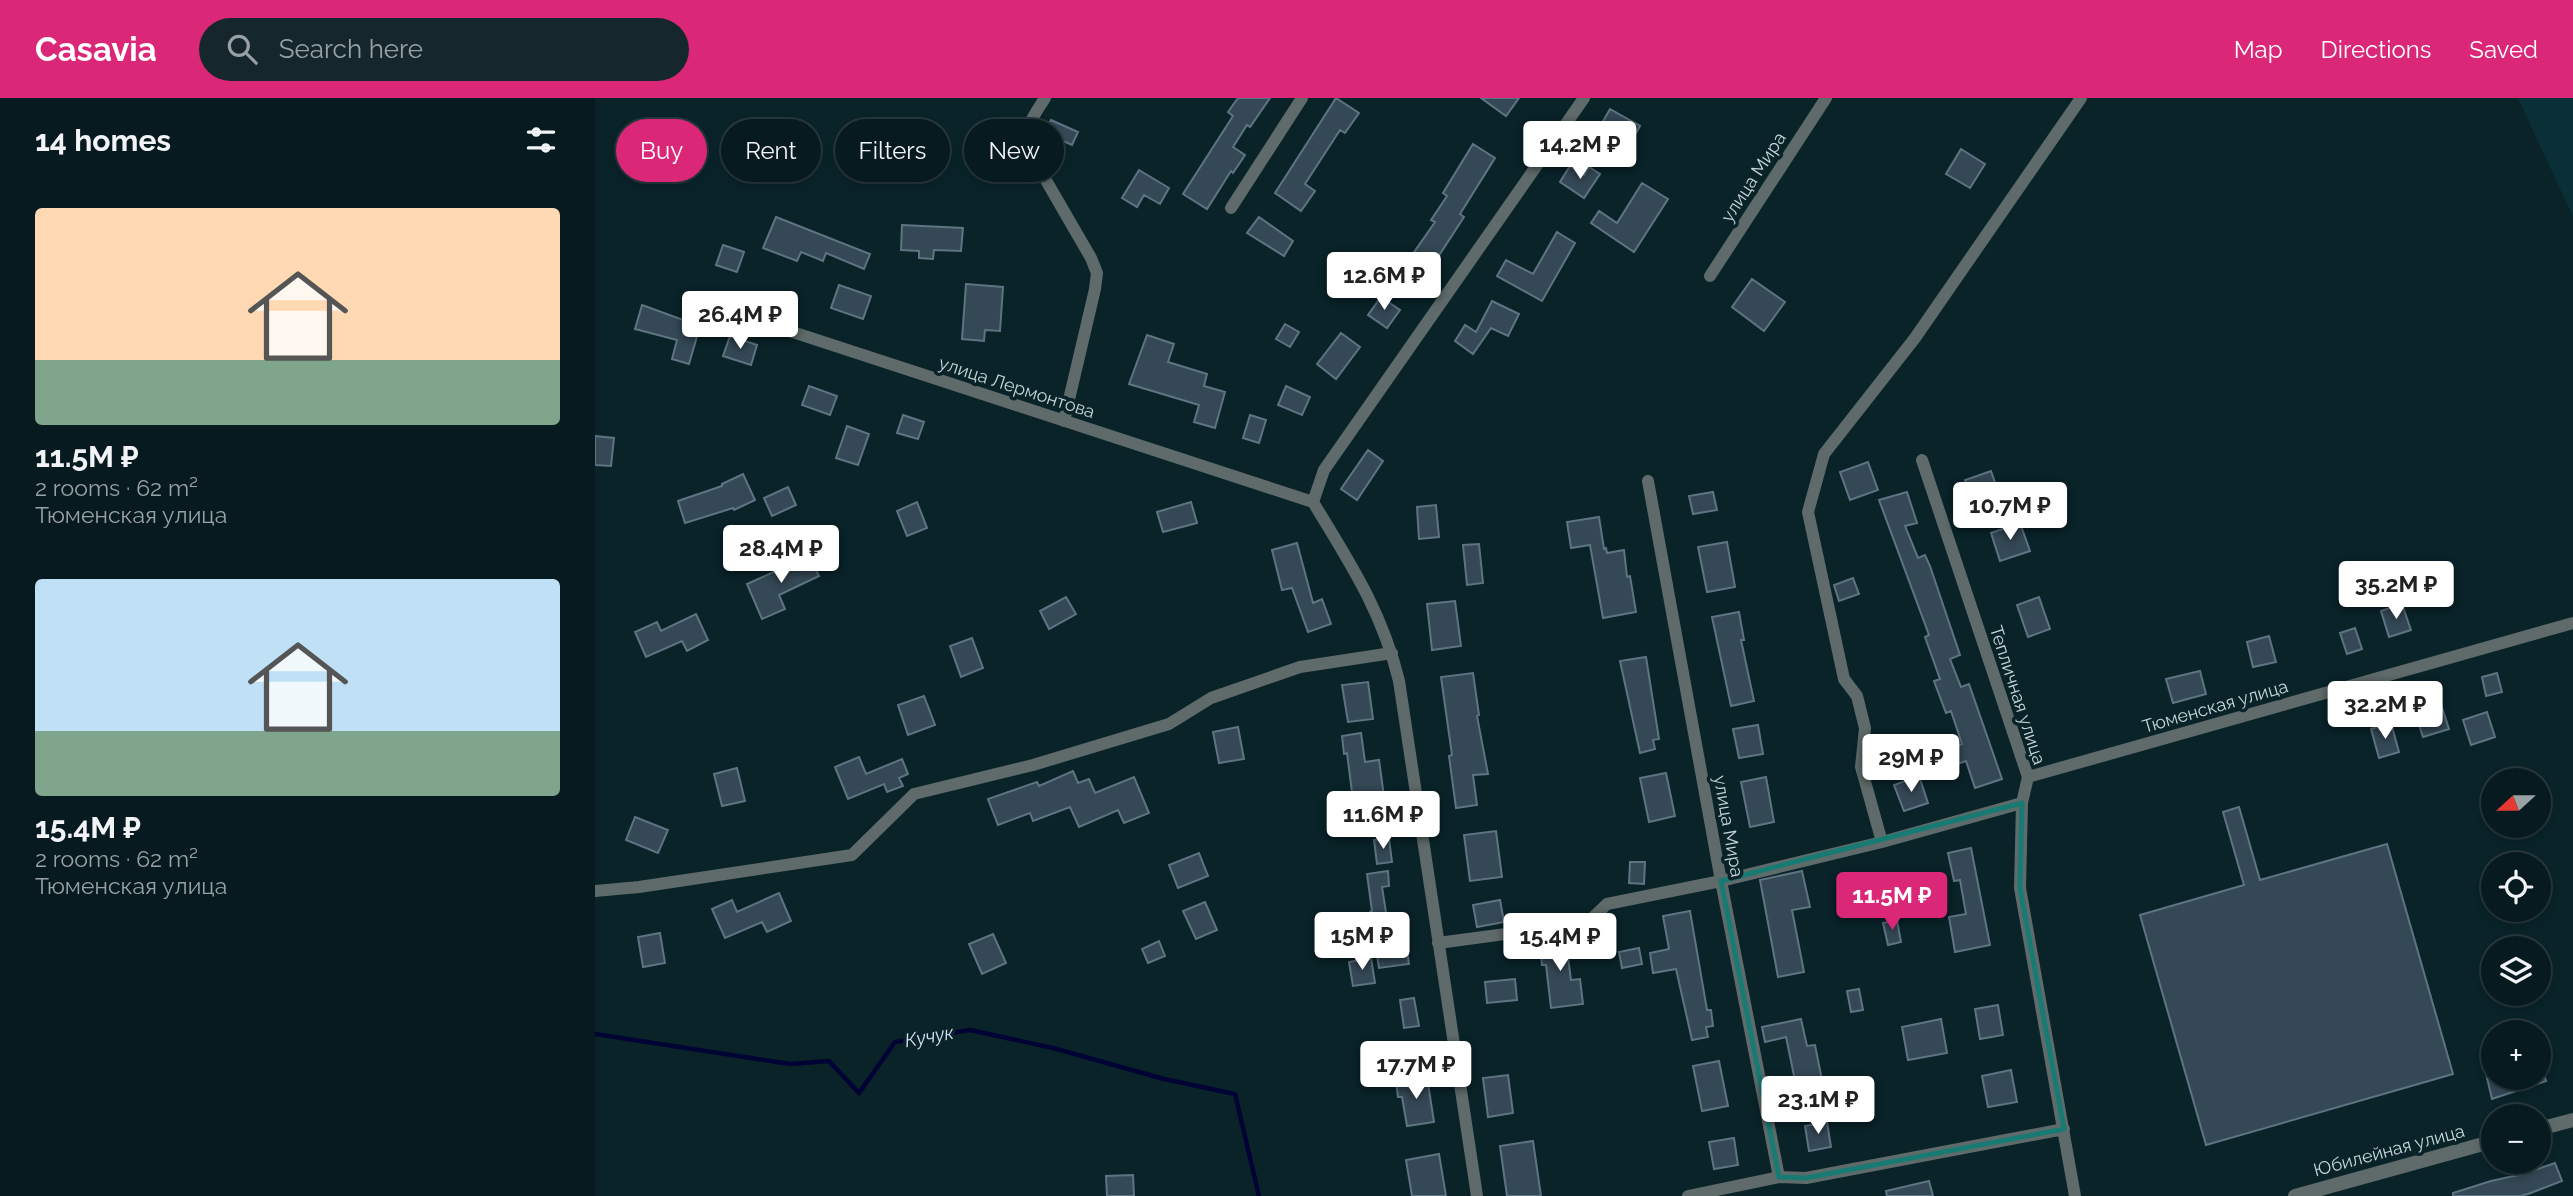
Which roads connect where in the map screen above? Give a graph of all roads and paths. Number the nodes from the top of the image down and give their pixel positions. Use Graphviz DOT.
graph roads {
  1 [pos="1045,98"];
  2 [pos="1303,98"];
  3 [pos="1584,98"];
  4 [pos="1826,98"];
  5 [pos="2081,98"];
  6 [pos="1231,208"];
  7 [pos="1710,276"];
  8 [pos="710,305"];
  9 [pos="1064,421"];
  10 [pos="1922,460"];
  11 [pos="1648,481"];
  12 [pos="1313,502"];
  13 [pos="2573,623"];
  14 [pos="1392,653"];
  15 [pos="2028,777"];
  16 [pos="2022,803"];
  17 [pos="1882,842"];
  18 [pos="1721,881"];
  19 [pos="595,891"];
  20 [pos="1438,943"];
  21 [pos="2573,1120"];
  22 [pos="2551,1126"];
  23 [pos="2064,1129"];
  24 [pos="2481,1145"];
  25 [pos="1779,1177"];
  26 [pos="1477,1196"];
  27 [pos="1688,1196"];
  28 [pos="2075,1196"];
  29 [pos="2295,1196"];
  1 -- 9 [label="street"];
  2 -- 6 [label="street"];
  3 -- 12 [label="street"];
  4 -- 7 [label="street, улица Мира"];
  5 -- 17 [label="street"];
  8 -- 9 [label="street, улица Лермонтова"];
  9 -- 12 [label="street, улица Лермонтова"];
  10 -- 15 [label="street, Тепличная улица"];
  11 -- 18 [label="street, улица Мира"];
  12 -- 14 [label="street"];
  13 -- 15 [label="street, Тюменская улица"];
  14 -- 19 [label="street"];
  14 -- 20 [label="street"];
  15 -- 16 [label="street, Тепличная улица"];
  16 -- 17 [label="street"];
  16 -- 23 [label="street, Тепличная улица"];
  17 -- 18 [label="street"];
  18 -- 20 [label="street"];
  18 -- 25 [label="street, улица Мира"];
  20 -- 26 [label="street"];
  21 -- 22 [label="street"];
  23 -- 25 [label="street"];
  23 -- 28 [label="street, Тепличная улица"];
  24 -- 29 [label="street, Юбилейная улица"];
  25 -- 27 [label="street"];
}
